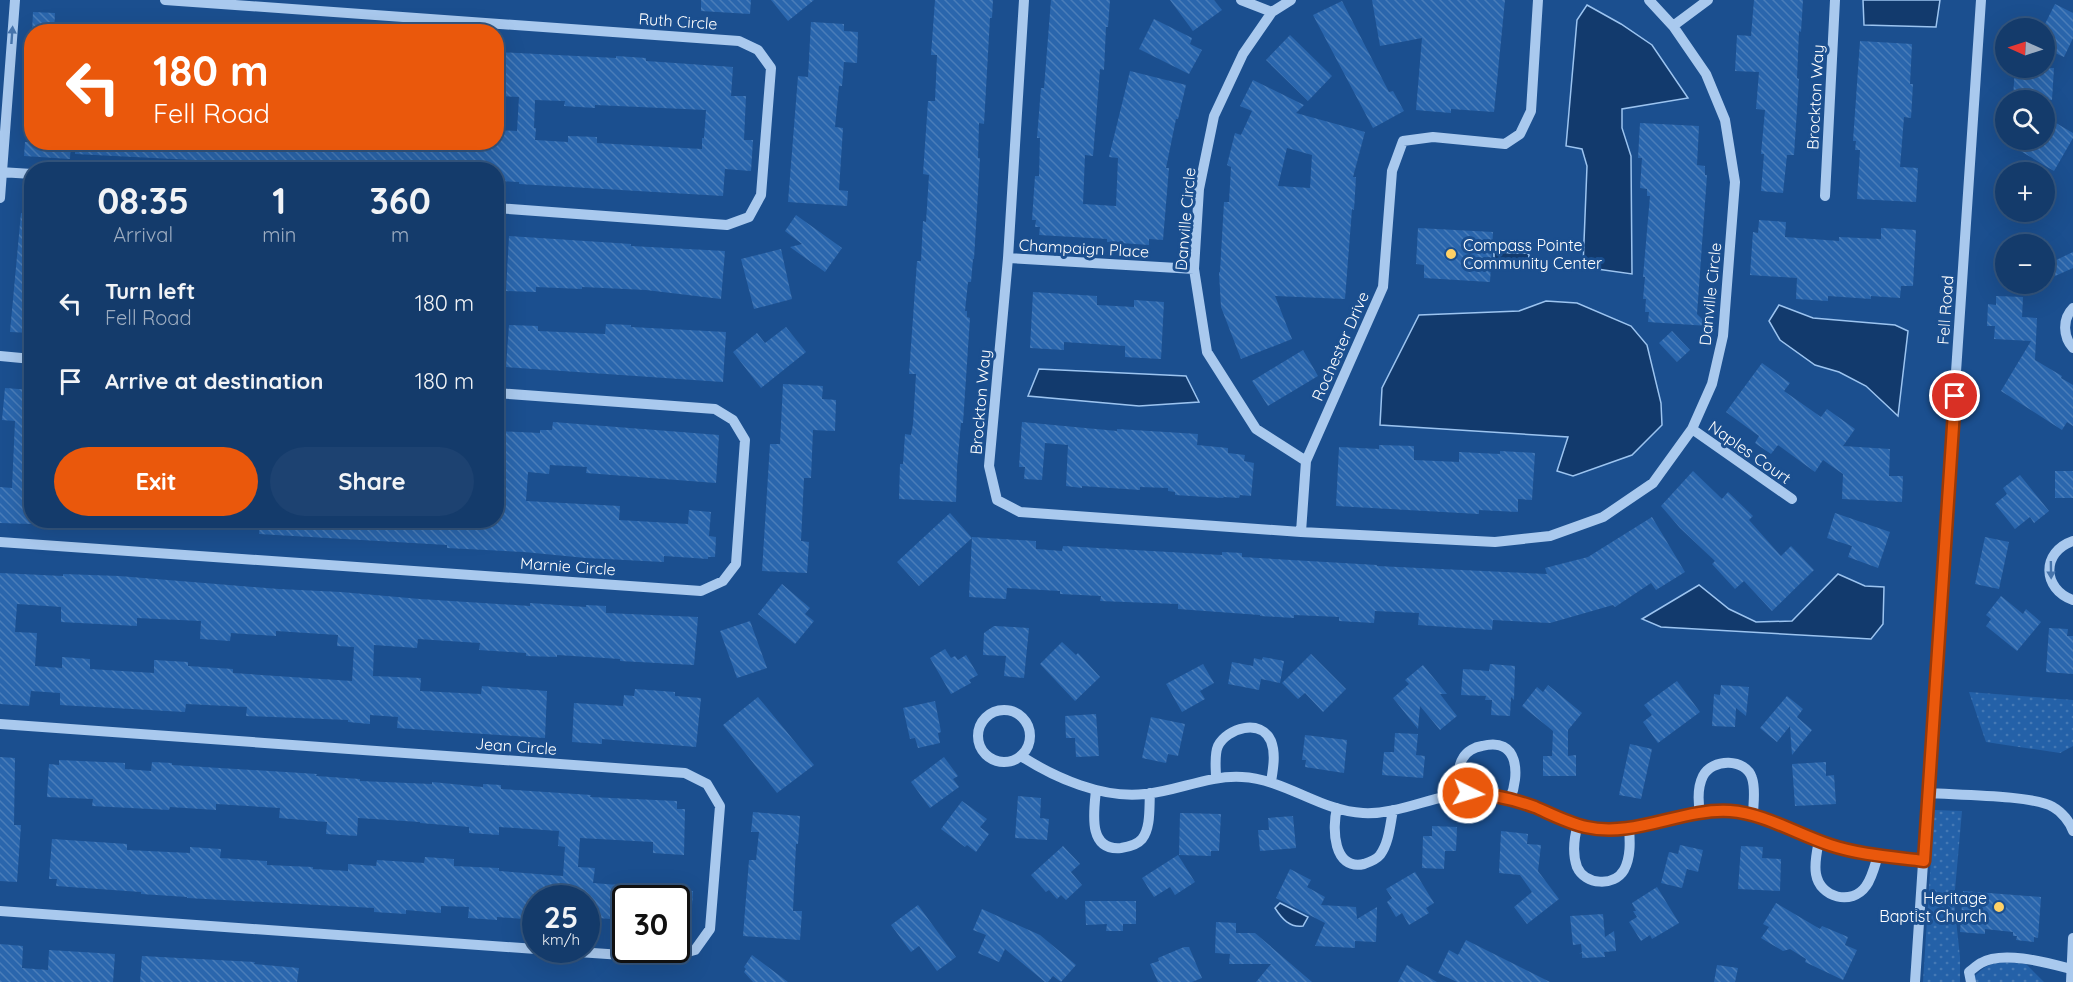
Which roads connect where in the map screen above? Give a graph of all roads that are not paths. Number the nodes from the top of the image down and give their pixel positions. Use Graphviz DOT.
graph roads {
  1 [pos="15,0"];
  2 [pos="165,0"];
  3 [pos="1024,0"];
  4 [pos="1240,0"];
  5 [pos="1291,0"];
  6 [pos="1538,0"];
  7 [pos="1649,0"];
  8 [pos="1708,0"];
  9 [pos="1835,0"];
  10 [pos="1981,0"];
  11 [pos="1272,12"];
  12 [pos="1673,26"];
  13 [pos="1,172"];
  14 [pos="24,173"];
  15 [pos="1825,196"];
  16 [pos="0,198"];
  17 [pos="504,209"];
  18 [pos="1008,258"];
  19 [pos="1194,269"];
  20 [pos="2073,308"];
  21 [pos="2073,348"];
  22 [pos="0,356"];
  23 [pos="24,358"];
  24 [pos="504,394"];
  25 [pos="1692,429"];
  26 [pos="1306,461"];
  27 [pos="1792,500"];
  28 [pos="1301,532"];
  29 [pos="2073,541"];
  30 [pos="0,542"];
  31 [pos="2073,600"];
  32 [pos="0,724"];
  33 [pos="1021,756"];
  34 [pos="1216,778"];
  35 [pos="1270,782"];
  36 [pos="1096,790"];
  37 [pos="1150,793"];
  38 [pos="1929,793"];
  39 [pos="1461,794"];
  40 [pos="1510,799"];
  41 [pos="1337,808"];
  42 [pos="1392,810"];
  43 [pos="1700,813"];
  44 [pos="1753,816"];
  45 [pos="1578,825"];
  46 [pos="1629,828"];
  47 [pos="2073,831"];
  48 [pos="1819,841"];
  49 [pos="1878,855"];
  50 [pos="1924,861"];
  51 [pos="0,911"];
  52 [pos="2073,938"];
  53 [pos="522,948"];
  54 [pos="600,953"];
  55 [pos="2071,969"];
  56 [pos="1916,982"];
  57 [pos="1971,982"];
  58 [pos="2071,982"];
  13 -- 1 [label="street, one-way"];
  2 -- 17 [label="street, Ruth Circle"];
  3 -- 18 [label="street, Brockton Way"];
  4 -- 11 [label="street"];
  5 -- 11 [label="street, Danville Circle"];
  6 -- 26 [label="street, Rochester Drive"];
  7 -- 12 [label="street, Danville Circle"];
  8 -- 12 [label="street"];
  9 -- 15 [label="street, Brockton Way"];
  10 -- 38 [label="street, Fell Road"];
  11 -- 19 [label="street, Danville Circle"];
  12 -- 25 [label="street, Danville Circle"];
  13 -- 14 [label="street"];
  13 -- 16 [label="street"];
  18 -- 19 [label="street, Champaign Place"];
  18 -- 28 [label="street, Brockton Way"];
  19 -- 26 [label="street, Danville Circle"];
  20 -- 21 [label="street"];
  22 -- 23 [label="street"];
  24 -- 30 [label="street, Marnie Circle"];
  25 -- 27 [label="street, Naples Court"];
  25 -- 28 [label="street, Danville Circle"];
  26 -- 28 [label="street, Rochester Drive"];
  29 -- 31 [label="street, one-way"];
  32 -- 54 [label="street, Jean Circle"];
  33 -- 33 [label="street"];
  33 -- 36 [label="street"];
  34 -- 35 [label="street"];
  34 -- 35 [label="street"];
  34 -- 37 [label="street"];
  35 -- 41 [label="street"];
  36 -- 37 [label="street"];
  36 -- 37 [label="street"];
  38 -- 47 [label="street"];
  38 -- 50 [label="street, Fell Road"];
  39 -- 40 [label="street"];
  39 -- 40 [label="street"];
  39 -- 42 [label="street"];
  40 -- 45 [label="street"];
  41 -- 42 [label="street"];
  41 -- 42 [label="street"];
  43 -- 44 [label="street"];
  43 -- 44 [label="street"];
  43 -- 46 [label="street"];
  44 -- 48 [label="street"];
  45 -- 46 [label="street"];
  45 -- 46 [label="street"];
  48 -- 49 [label="street"];
  48 -- 49 [label="street"];
  49 -- 50 [label="street"];
  50 -- 56 [label="street, Fell Road"];
  51 -- 53 [label="street"];
  52 -- 55 [label="street"];
  55 -- 57 [label="street"];
  55 -- 58 [label="street"];
}
